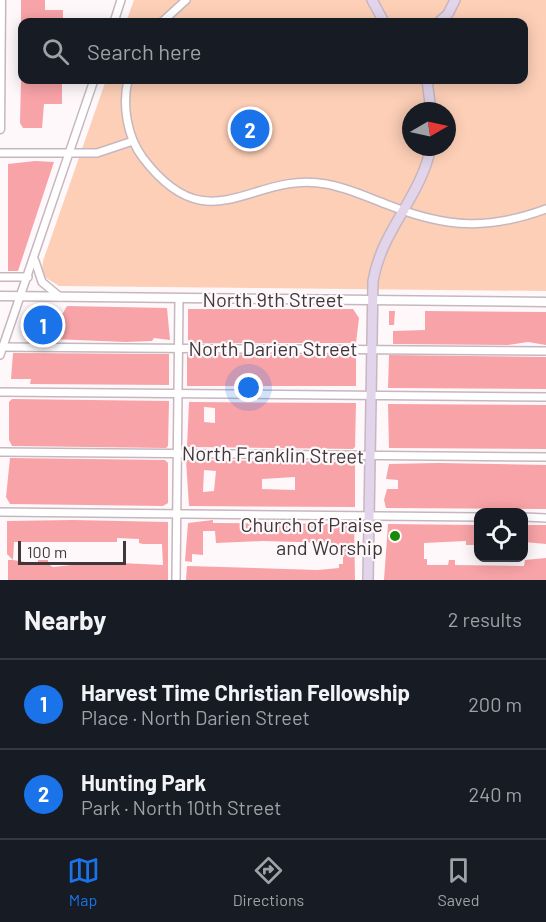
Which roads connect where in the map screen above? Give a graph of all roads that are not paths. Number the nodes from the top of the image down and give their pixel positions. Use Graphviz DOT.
graph roads {
  1 [pos="1,0"];
  2 [pos="121,0"];
  3 [pos="186,0"];
  4 [pos="372,0"];
  5 [pos="455,0"];
  6 [pos="115,18"];
  7 [pos="166,18"];
  8 [pos="380,18"];
  9 [pos="444,18"];
  10 [pos="93,84"];
  11 [pos="127,84"];
  12 [pos="428,84"];
  13 [pos="430,102"];
  14 [pos="0,129"];
  15 [pos="133,141"];
  16 [pos="0,153"];
  17 [pos="68,153"];
  18 [pos="429,156"];
  19 [pos="546,209"];
  20 [pos="404,211"];
  21 [pos="34,258"];
  22 [pos="0,277"];
  23 [pos="28,277"];
  24 [pos="0,296"];
  25 [pos="22,297"];
  26 [pos="61,297"];
  27 [pos="179,299"];
  28 [pos="372,299"];
  29 [pos="546,302"];
  30 [pos="2,347"];
  31 [pos="178,348"];
  32 [pos="371,349"];
  33 [pos="546,351"];
  34 [pos="0,356"];
  35 [pos="0,392"];
  36 [pos="178,394"];
  37 [pos="371,396"];
  38 [pos="546,397"];
  39 [pos="0,452"];
  40 [pos="177,453"];
  41 [pos="370,455"];
  42 [pos="546,457"];
  43 [pos="0,512"];
  44 [pos="177,514"];
  45 [pos="369,516"];
  46 [pos="474,517"];
  47 [pos="528,517"];
  48 [pos="546,518"];
  49 [pos="176,580"];
  50 [pos="368,580"];
  1 -- 14 [label="street"];
  2 -- 6 [label="street"];
  3 -- 7 [label="street"];
  4 -- 8 [label="main road"];
  5 -- 9 [label="main road"];
  10 -- 17 [label="street"];
  11 -- 15 [label="street"];
  12 -- 13 [label="main road"];
  15 -- 17 [label="street"];
  15 -- 20 [label="street"];
  16 -- 17 [label="street"];
  17 -- 21 [label="street"];
  18 -- 20 [label="main road"];
  19 -- 20 [label="street"];
  20 -- 28 [label="main road"];
  21 -- 23 [label="street"];
  21 -- 26 [label="street"];
  22 -- 23 [label="street"];
  23 -- 25 [label="street"];
  24 -- 25 [label="street, North 9th Street"];
  25 -- 26 [label="street, North 9th Street"];
  25 -- 30 [label="street"];
  26 -- 27 [label="street, North 9th Street"];
  27 -- 28 [label="street, North 9th Street"];
  27 -- 31 [label="street"];
  28 -- 29 [label="street, North 9th Street"];
  28 -- 32 [label="main road"];
  30 -- 31 [label="street, North Darien Street"];
  30 -- 34 [label="street"];
  31 -- 32 [label="street, North Darien Street"];
  31 -- 36 [label="street"];
  32 -- 33 [label="street, North Darien Street"];
  32 -- 37 [label="main road"];
  35 -- 36 [label="street"];
  36 -- 37 [label="street"];
  36 -- 40 [label="street"];
  37 -- 38 [label="street"];
  37 -- 41 [label="main road"];
  39 -- 40 [label="street, North Franklin Street"];
  40 -- 41 [label="street, North Franklin Street"];
  40 -- 44 [label="street"];
  41 -- 42 [label="street, North Franklin Street"];
  41 -- 45 [label="main road"];
  43 -- 44 [label="street"];
  44 -- 45 [label="street"];
  44 -- 49 [label="street"];
  45 -- 46 [label="street"];
  45 -- 50 [label="main road"];
  47 -- 48 [label="street"];
}
